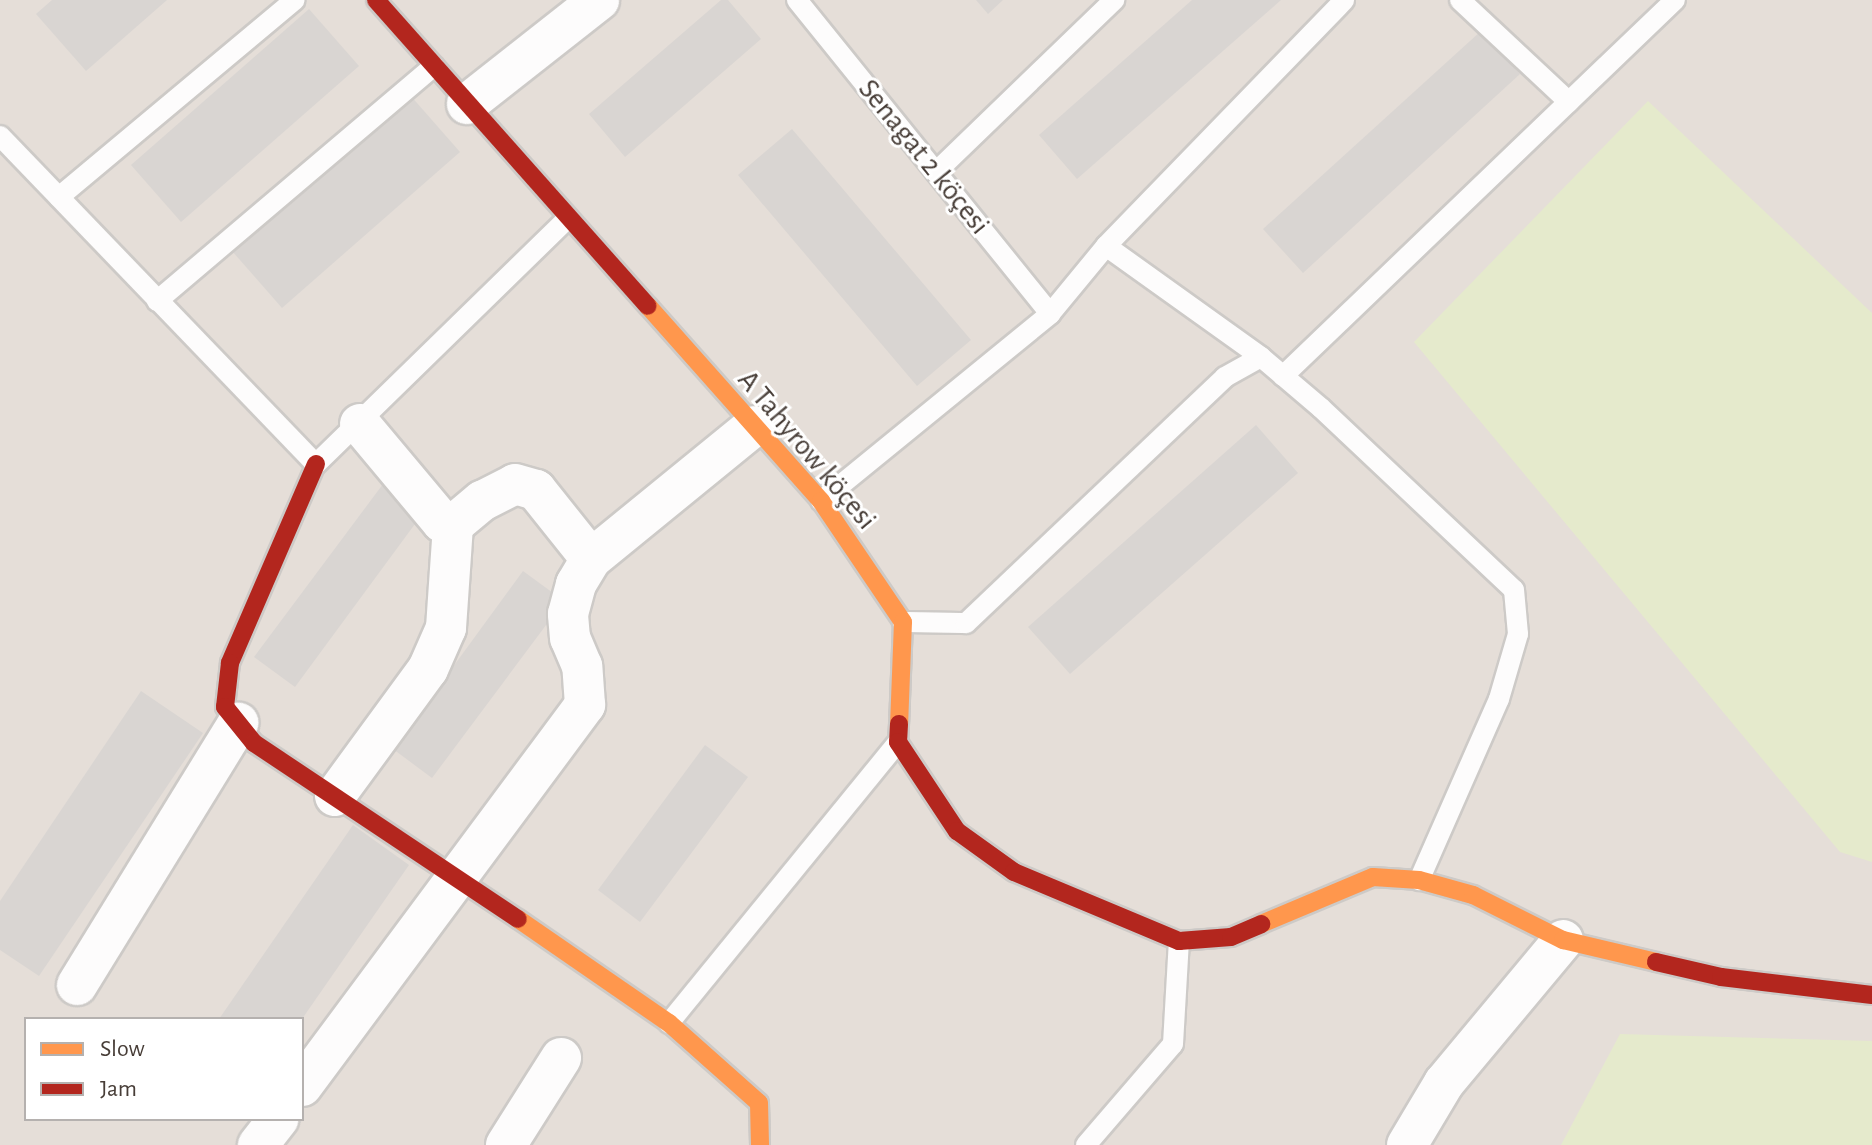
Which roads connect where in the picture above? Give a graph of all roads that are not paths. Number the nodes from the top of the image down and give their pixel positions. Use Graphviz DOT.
graph roads {
  1 [pos="295,0"];
  2 [pos="376,0"];
  3 [pos="599,0"];
  4 [pos="797,0"];
  5 [pos="1114,0"];
  6 [pos="1344,0"];
  7 [pos="1460,0"];
  8 [pos="1675,0"];
  9 [pos="434,66"];
  10 [pos="1569,102"];
  11 [pos="467,104"];
  12 [pos="0,136"];
  13 [pos="936,172"];
  14 [pos="59,197"];
  15 [pos="568,218"];
  16 [pos="1106,246"];
  17 [pos="157,301"];
  18 [pos="1050,314"];
  19 [pos="1261,357"];
  20 [pos="1283,376"];
  21 [pos="360,424"];
  22 [pos="754,426"];
  23 [pos="316,464"];
  24 [pos="821,501"];
  25 [pos="453,525"];
  26 [pos="591,559"];
  27 [pos="903,622"];
  28 [pos="238,723"];
  29 [pos="898,742"];
  30 [pos="335,796"];
  31 [pos="458,877"];
  32 [pos="1419,880"];
  33 [pos="1563,940"];
  34 [pos="1179,941"];
  35 [pos="77,985"];
  36 [pos="1872,995"];
  37 [pos="669,1023"];
  38 [pos="561,1058"];
  39 [pos="304,1083"];
  40 [pos="506,1145"];
  41 [pos="760,1145"];
  42 [pos="1086,1145"];
  43 [pos="1407,1145"];
  1 -- 14 [label="lane"];
  2 -- 9 [label="street, A Tahyrow köçesi"];
  3 -- 11 [label="street"];
  4 -- 13 [label="lane, Senagat 2 köçesi"];
  5 -- 13 [label="lane"];
  6 -- 16 [label="lane"];
  7 -- 10 [label="lane"];
  8 -- 10 [label="lane"];
  9 -- 11 [label="street, A Tahyrow köçesi"];
  9 -- 17 [label="lane"];
  10 -- 20 [label="lane"];
  11 -- 15 [label="street, A Tahyrow köçesi"];
  12 -- 14 [label="lane"];
  13 -- 18 [label="lane, Senagat 2 köçesi"];
  14 -- 17 [label="lane"];
  15 -- 21 [label="lane"];
  15 -- 22 [label="street, A Tahyrow köçesi"];
  16 -- 18 [label="lane"];
  16 -- 19 [label="lane"];
  17 -- 23 [label="lane"];
  18 -- 24 [label="lane"];
  19 -- 20 [label="lane"];
  19 -- 27 [label="lane"];
  20 -- 32 [label="lane"];
  21 -- 23 [label="lane"];
  21 -- 25 [label="street"];
  22 -- 24 [label="street, A Tahyrow köçesi"];
  22 -- 26 [label="street"];
  23 -- 28 [label="street"];
  24 -- 27 [label="street, A Tahyrow köçesi"];
  25 -- 26 [label="street"];
  25 -- 30 [label="street"];
  26 -- 31 [label="street"];
  27 -- 29 [label="street"];
  28 -- 30 [label="street"];
  28 -- 35 [label="street"];
  29 -- 34 [label="street"];
  29 -- 37 [label="lane"];
  30 -- 31 [label="street"];
  31 -- 37 [label="street"];
  31 -- 39 [label="street"];
  32 -- 33 [label="street"];
  32 -- 34 [label="street"];
  33 -- 36 [label="street"];
  33 -- 43 [label="street"];
  34 -- 42 [label="lane"];
  37 -- 41 [label="street"];
  38 -- 40 [label="street"];
}
